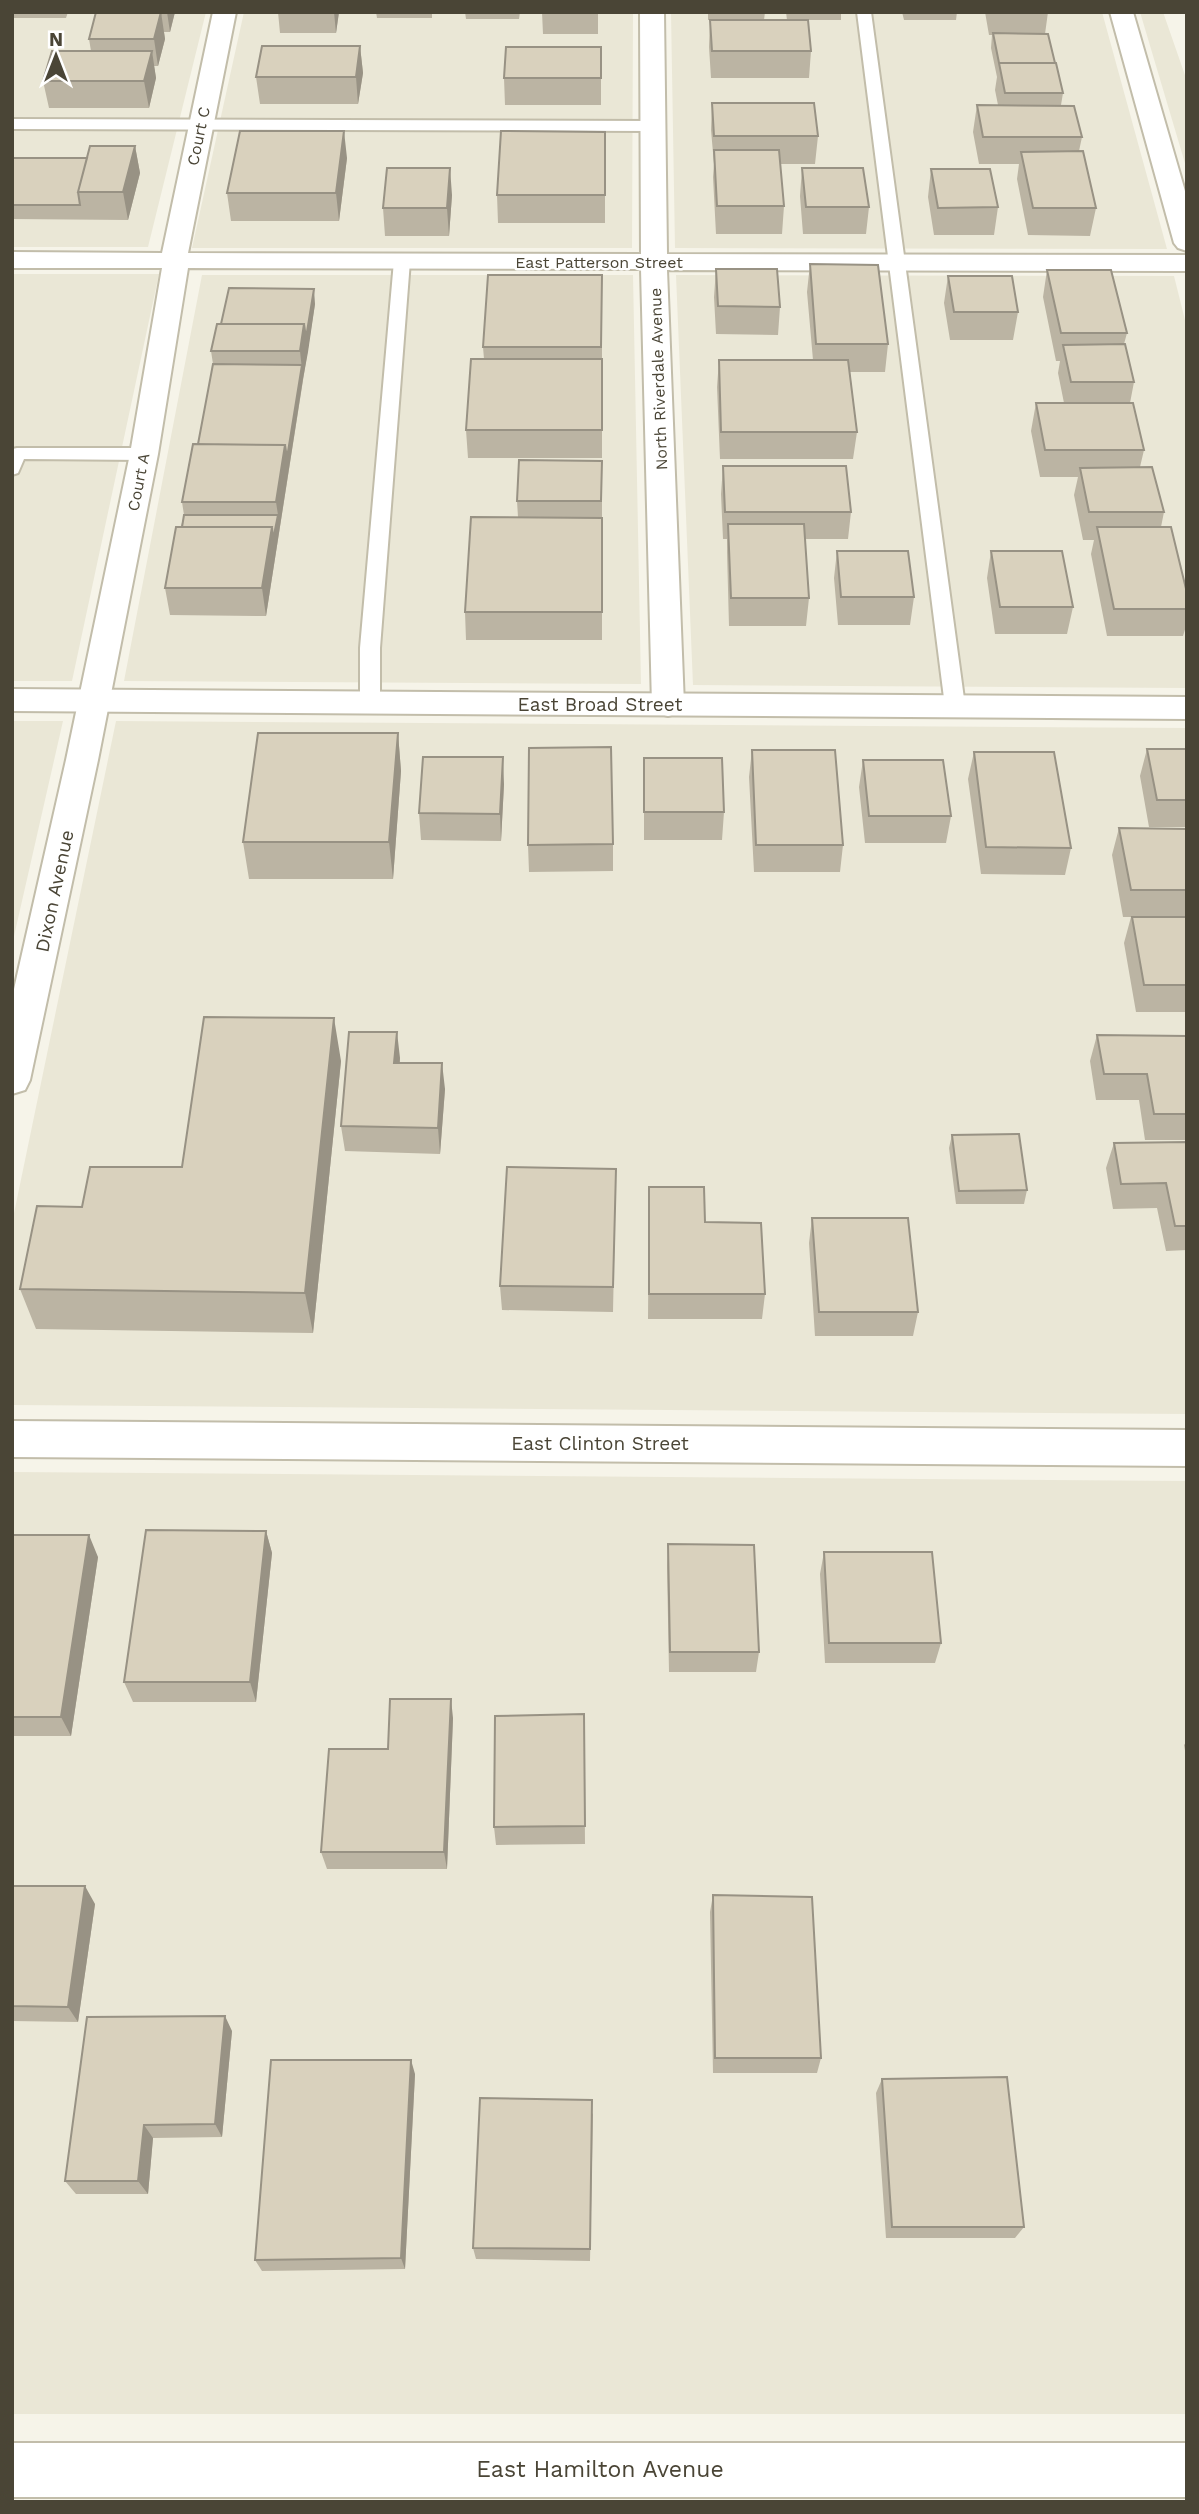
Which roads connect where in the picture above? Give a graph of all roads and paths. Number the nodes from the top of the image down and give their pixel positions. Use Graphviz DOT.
graph roads {
  1 [pos="225,12"];
  2 [pos="652,12"];
  3 [pos="864,12"];
  4 [pos="1121,12"];
  5 [pos="12,124"];
  6 [pos="200,125"];
  7 [pos="653,125"];
  8 [pos="1187,243"];
  9 [pos="12,260"];
  10 [pos="173,261"];
  11 [pos="402,261"];
  12 [pos="654,262"];
  13 [pos="899,262"];
  14 [pos="1187,262"];
  15 [pos="144,454"];
  16 [pos="12,469"];
  17 [pos="12,700"];
  18 [pos="94,701"];
  19 [pos="370,702"];
  20 [pos="668,705"];
  21 [pos="955,706"];
  22 [pos="1187,708"];
  23 [pos="18,1026"];
  24 [pos="12,1080"];
  25 [pos="12,1439"];
  26 [pos="1187,1448"];
  27 [pos="12,2470"];
  28 [pos="1187,2470"];
  29 [pos="769,2485"];
  1 -- 6 [label="street, Court C"];
  2 -- 7 [label="street, North Riverdale Avenue"];
  3 -- 13 [label="lane"];
  4 -- 8 [label="street"];
  5 -- 6 [label="lane"];
  6 -- 7 [label="lane"];
  6 -- 10 [label="street, Court C"];
  7 -- 12 [label="street, North Riverdale Avenue"];
  9 -- 10 [label="street, East Patterson Street"];
  10 -- 11 [label="street, East Patterson Street"];
  10 -- 15 [label="street, Court A"];
  11 -- 12 [label="street, East Patterson Street"];
  11 -- 19 [label="lane"];
  12 -- 13 [label="street, East Patterson Street"];
  12 -- 20 [label="street, North Riverdale Avenue"];
  13 -- 14 [label="street, East Patterson Street"];
  13 -- 21 [label="lane"];
  15 -- 16 [label="lane"];
  15 -- 18 [label="street, Court A"];
  17 -- 18 [label="street, East Broad Street"];
  18 -- 19 [label="street, East Broad Street"];
  18 -- 23 [label="street, Dixon Avenue"];
  19 -- 20 [label="street, East Broad Street"];
  20 -- 21 [label="street, East Broad Street"];
  21 -- 22 [label="street, East Broad Street"];
  23 -- 24 [label="street, Dixon Avenue"];
  25 -- 26 [label="street, East Clinton Street"];
  27 -- 29 [label="street, East Hamilton Avenue"];
  28 -- 29 [label="street, East Hamilton Avenue"];
}
